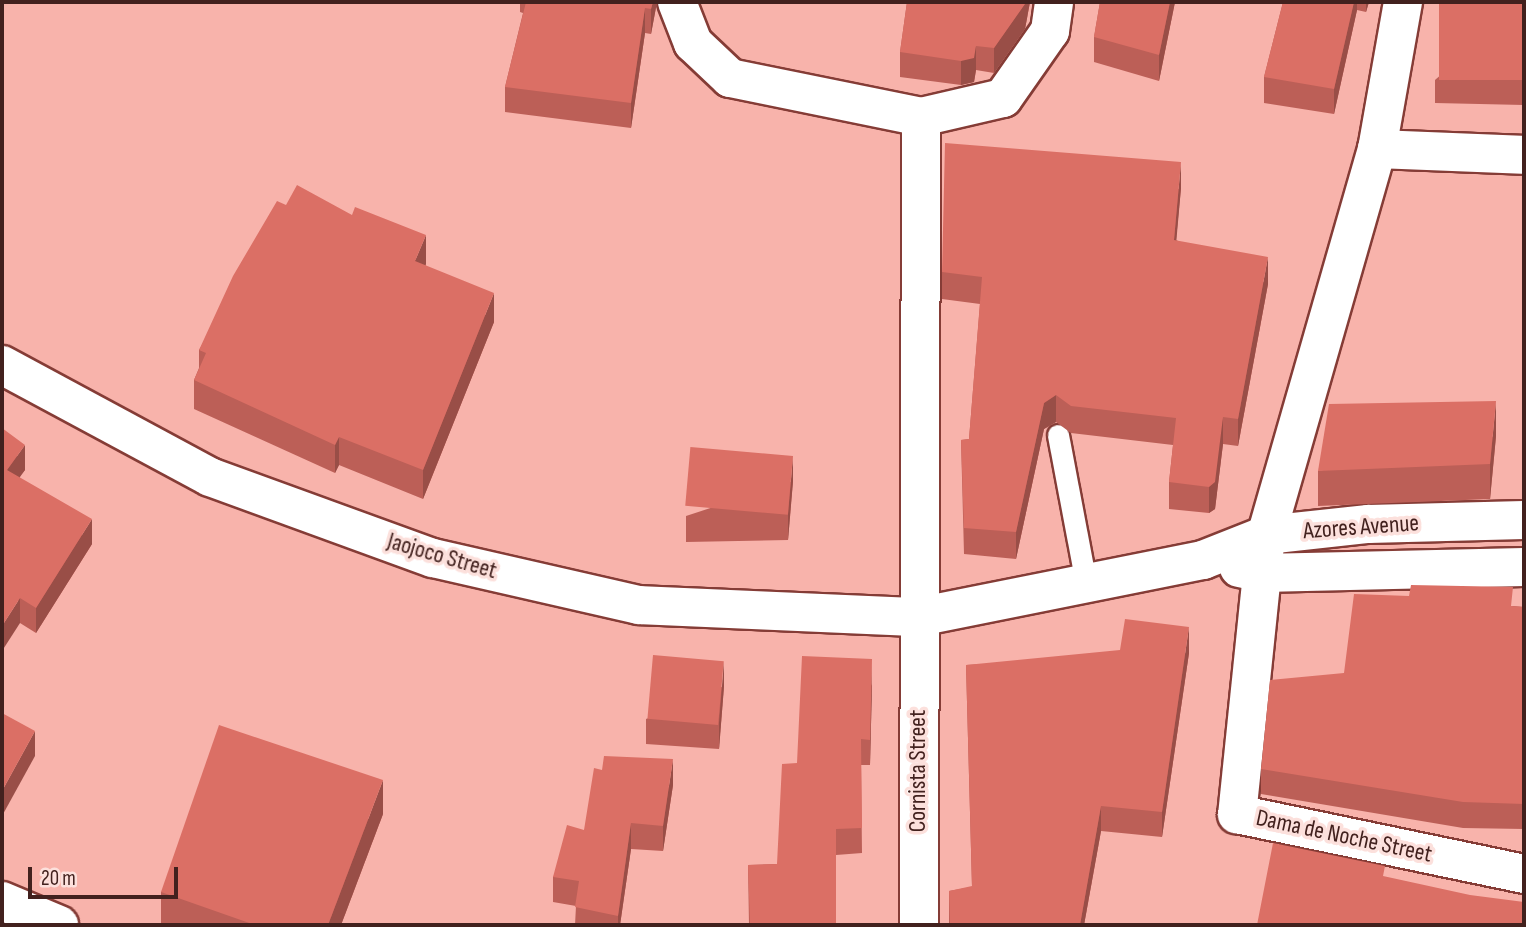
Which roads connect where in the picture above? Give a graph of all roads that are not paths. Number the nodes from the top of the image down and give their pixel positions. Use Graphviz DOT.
graph roads {
  1 [pos="677,2"];
  2 [pos="1054,2"];
  3 [pos="1403,2"];
  4 [pos="921,117"];
  5 [pos="1377,149"];
  6 [pos="1524,155"];
  7 [pos="2,365"];
  8 [pos="1058,435"];
  9 [pos="1524,520"];
  10 [pos="1266,535"];
  11 [pos="1203,560"];
  12 [pos="1524,567"];
  13 [pos="1262,573"];
  14 [pos="1086,583"];
  15 [pos="918,617"];
  16 [pos="1524,874"];
  17 [pos="2,901"];
  18 [pos="59,925"];
  19 [pos="919,925"];
  1 -- 4 [label="street"];
  2 -- 4 [label="street"];
  3 -- 5 [label="street"];
  4 -- 15 [label="street, Cornista Street"];
  5 -- 6 [label="street"];
  5 -- 10 [label="street"];
  7 -- 15 [label="street, Jaojoco Street"];
  8 -- 14 [label="lane"];
  9 -- 10 [label="street, Azores Avenue"];
  10 -- 11 [label="street, Azores Avenue"];
  10 -- 13 [label="street"];
  11 -- 13 [label="street, Azores Avenue"];
  11 -- 14 [label="street, Azores Avenue"];
  12 -- 13 [label="street, Azores Avenue"];
  13 -- 16 [label="street, Dama de Noche Street"];
  14 -- 15 [label="street, Azores Avenue"];
  15 -- 19 [label="street, Cornista Street"];
  17 -- 18 [label="street"];
}
